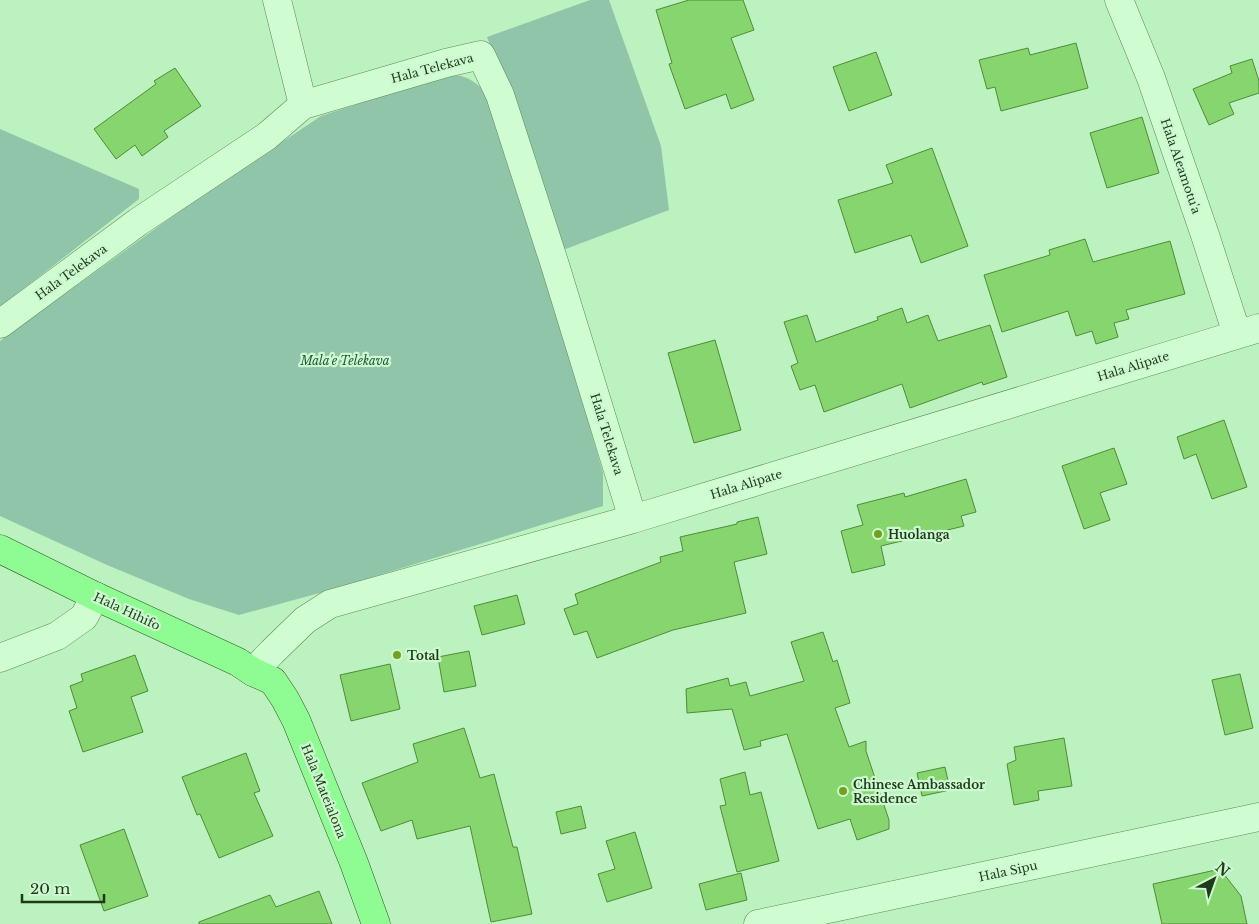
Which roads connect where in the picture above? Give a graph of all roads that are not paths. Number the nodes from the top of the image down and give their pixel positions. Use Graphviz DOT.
graph roads {
  1 [pos="277,0"];
  2 [pos="1119,0"];
  3 [pos="303,105"];
  4 [pos="0,324"];
  5 [pos="1248,331"];
  6 [pos="633,519"];
  7 [pos="0,550"];
  8 [pos="95,596"];
  9 [pos="0,658"];
  10 [pos="253,672"];
  11 [pos="1259,817"];
  12 [pos="376,924"];
  13 [pos="758,924"];
  1 -- 3 [label="street"];
  2 -- 5 [label="street, Hala Aleamotu'a"];
  3 -- 4 [label="street, Hala Telekava"];
  3 -- 6 [label="street, Hala Telekava"];
  5 -- 6 [label="street, Hala Alipate"];
  6 -- 10 [label="street, Hala Alipate"];
  7 -- 8 [label="main road, Hala Hihifo"];
  8 -- 9 [label="street"];
  8 -- 10 [label="main road, Hala Hihifo"];
  10 -- 12 [label="main road, Hala Mateialona"];
  11 -- 13 [label="street, Hala Sipu"];
}
